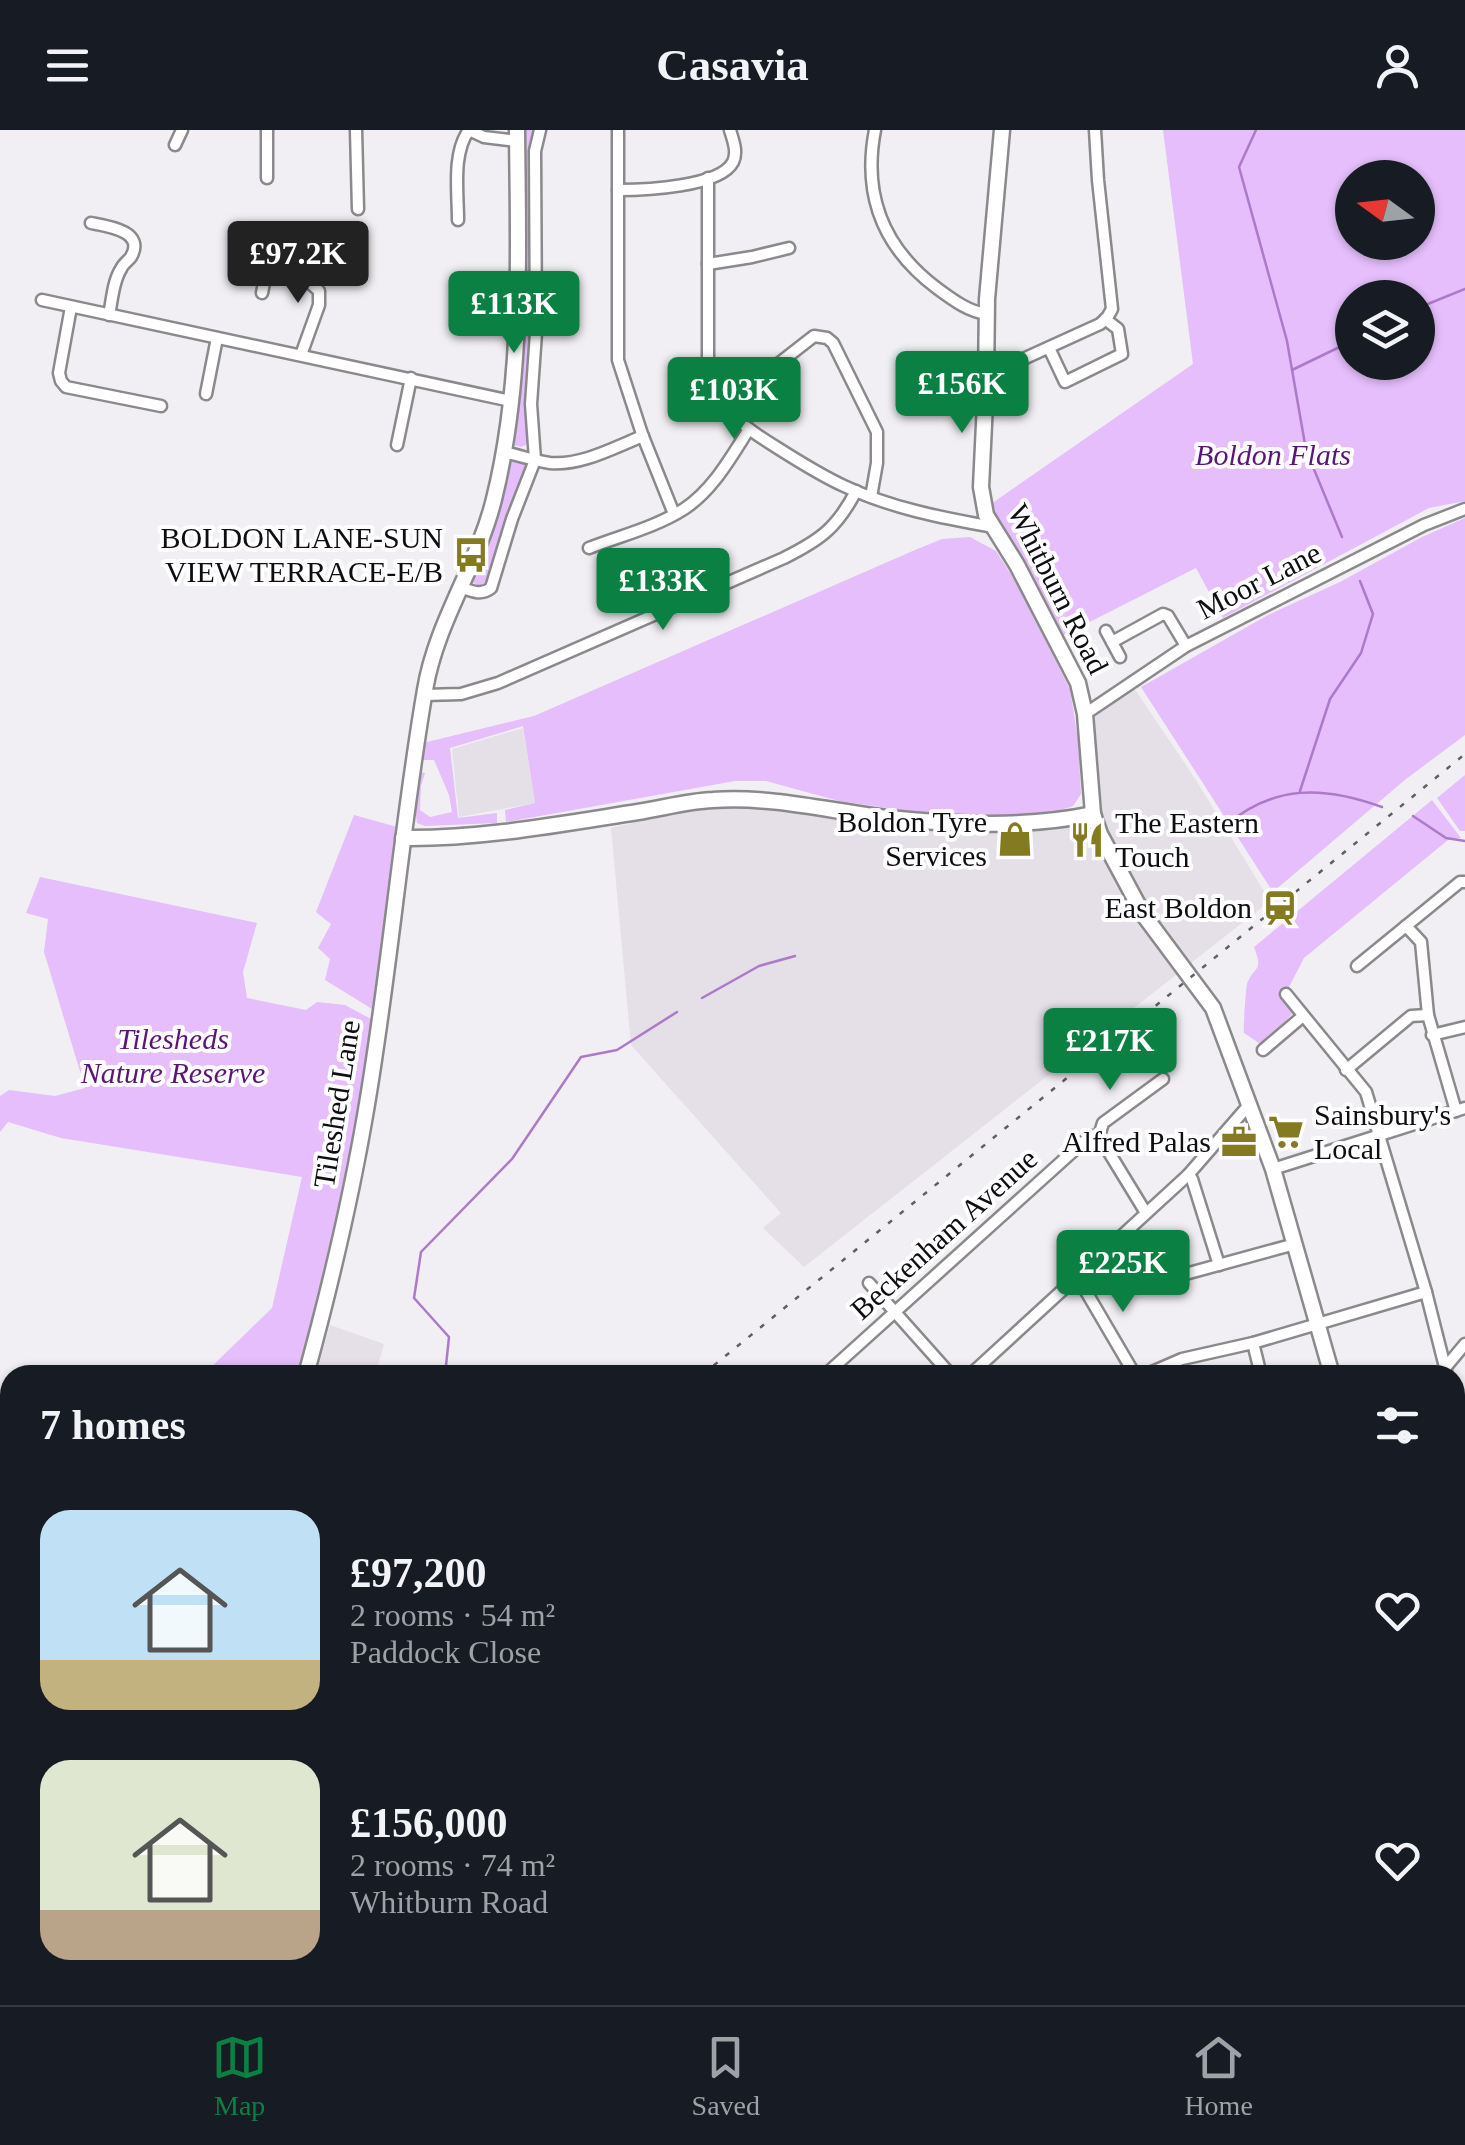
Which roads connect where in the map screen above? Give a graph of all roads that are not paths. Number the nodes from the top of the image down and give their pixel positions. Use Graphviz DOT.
graph roads {
  1 [pos="182,130"];
  2 [pos="267,130"];
  3 [pos="356,130"];
  4 [pos="469,130"];
  5 [pos="540,130"];
  6 [pos="618,130"];
  7 [pos="730,130"];
  8 [pos="875,130"];
  9 [pos="1002,130"];
  10 [pos="1095,130"];
  11 [pos="517,135"];
  12 [pos="175,144"];
  13 [pos="267,178"];
  14 [pos="708,178"];
  15 [pos="618,190"];
  16 [pos="358,208"];
  17 [pos="458,220"];
  18 [pos="91,223"];
  19 [pos="790,248"];
  20 [pos="270,252"];
  21 [pos="708,264"];
  22 [pos="266,272"];
  23 [pos="262,293"];
  24 [pos="42,300"];
  25 [pos="71,307"];
  26 [pos="987,314"];
  27 [pos="109,315"];
  28 [pos="1105,320"];
  29 [pos="217,338"];
  30 [pos="1049,348"];
  31 [pos="300,355"];
  32 [pos="986,376"];
  33 [pos="412,378"];
  34 [pos="206,394"];
  35 [pos="511,401"];
  36 [pos="161,406"];
  37 [pos="730,413"];
  38 [pos="749,429"];
  39 [pos="643,436"];
  40 [pos="398,445"];
  41 [pos="503,452"];
  42 [pos="536,460"];
  43 [pos="856,491"];
  44 [pos="871,497"];
  45 [pos="1465,509"];
  46 [pos="674,514"];
  47 [pos="994,527"];
  48 [pos="589,548"];
  49 [pos="460,587"];
  50 [pos="1106,631"];
  51 [pos="1112,642"];
  52 [pos="1186,646"];
  53 [pos="1120,658"];
  54 [pos="424,695"];
  55 [pos="1085,714"];
  56 [pos="1093,814"];
  57 [pos="403,838"];
  58 [pos="1465,882"];
  59 [pos="1406,926"];
  60 [pos="1357,966"];
  61 [pos="1286,994"];
  62 [pos="1428,1015"];
  63 [pos="1303,1016"];
  64 [pos="1465,1027"];
  65 [pos="1432,1036"];
  66 [pos="1263,1050"];
  67 [pos="1346,1070"];
  68 [pos="1163,1079"];
  69 [pos="1248,1106"];
  70 [pos="1460,1109"];
  71 [pos="1380,1135"];
  72 [pos="1099,1136"];
  73 [pos="1273,1168"];
  74 [pos="1188,1174"];
  75 [pos="1146,1213"];
  76 [pos="1294,1244"];
  77 [pos="1219,1265"];
  78 [pos="1189,1273"];
  79 [pos="1077,1276"];
  80 [pos="870,1283"];
  81 [pos="1426,1292"];
  82 [pos="895,1313"];
  83 [pos="1318,1324"];
  84 [pos="1253,1343"];
  85 [pos="1465,1344"];
  86 [pos="309,1365"];
  87 [pos="836,1365"];
  88 [pos="942,1365"];
  89 [pos="981,1365"];
  90 [pos="1129,1365"];
  91 [pos="1168,1365"];
  92 [pos="1258,1365"];
  93 [pos="1329,1365"];
  94 [pos="1444,1365"];
  95 [pos="1450,1365"];
  1 -- 12 [label="street"];
  2 -- 13 [label="street"];
  3 -- 16 [label="street"];
  4 -- 11 [label="street"];
  4 -- 17 [label="street"];
  5 -- 42 [label="street"];
  6 -- 15 [label="street"];
  7 -- 14 [label="street"];
  8 -- 26 [label="street"];
  9 -- 26 [label="street, Whitburn Road"];
  10 -- 28 [label="street"];
  11 -- 35 [label="street, Tileshed Lane"];
  14 -- 15 [label="street"];
  14 -- 21 [label="street"];
  15 -- 39 [label="street"];
  18 -- 27 [label="street"];
  19 -- 21 [label="street"];
  20 -- 22 [label="street"];
  21 -- 37 [label="street"];
  22 -- 23 [label="street"];
  22 -- 31 [label="street"];
  24 -- 25 [label="street"];
  25 -- 27 [label="street"];
  25 -- 36 [label="street"];
  26 -- 32 [label="street, Whitburn Road"];
  27 -- 29 [label="street"];
  28 -- 30 [label="street"];
  28 -- 30 [label="street"];
  29 -- 31 [label="street"];
  29 -- 34 [label="street"];
  30 -- 32 [label="street"];
  31 -- 33 [label="street"];
  32 -- 47 [label="street, Whitburn Road"];
  33 -- 35 [label="street"];
  33 -- 40 [label="street"];
  35 -- 41 [label="street, Tileshed Lane"];
  37 -- 38 [label="street"];
  37 -- 44 [label="street"];
  38 -- 43 [label="street"];
  38 -- 46 [label="street"];
  39 -- 42 [label="street"];
  39 -- 46 [label="street"];
  41 -- 42 [label="street"];
  41 -- 49 [label="street, Tileshed Lane"];
  42 -- 49 [label="street"];
  43 -- 44 [label="street"];
  43 -- 54 [label="street"];
  44 -- 47 [label="street"];
  45 -- 52 [label="street, Moor Lane"];
  46 -- 48 [label="street"];
  47 -- 55 [label="street, Whitburn Road"];
  49 -- 54 [label="street, Tileshed Lane"];
  50 -- 51 [label="street"];
  51 -- 52 [label="street"];
  51 -- 53 [label="street"];
  52 -- 55 [label="street, Moor Lane"];
  54 -- 57 [label="street, Tileshed Lane"];
  55 -- 56 [label="street, Whitburn Road"];
  56 -- 57 [label="street"];
  56 -- 69 [label="street, Whitburn Road"];
  57 -- 86 [label="street, Tileshed Lane"];
  58 -- 59 [label="street"];
  59 -- 60 [label="street"];
  59 -- 62 [label="street"];
  61 -- 63 [label="street"];
  62 -- 65 [label="street"];
  62 -- 67 [label="street"];
  63 -- 66 [label="street"];
  63 -- 67 [label="street"];
  64 -- 65 [label="street"];
  65 -- 70 [label="street"];
  67 -- 71 [label="street"];
  68 -- 72 [label="street, Beckenham Avenue"];
  69 -- 73 [label="street, Whitburn Road"];
  69 -- 74 [label="street"];
  70 -- 71 [label="street"];
  71 -- 73 [label="street"];
  71 -- 81 [label="street"];
  72 -- 75 [label="street"];
  72 -- 82 [label="street, Beckenham Avenue"];
  73 -- 76 [label="street, Whitburn Road"];
  74 -- 75 [label="street"];
  74 -- 77 [label="street"];
  75 -- 79 [label="street"];
  76 -- 77 [label="street"];
  76 -- 83 [label="street, Whitburn Road"];
  77 -- 78 [label="street"];
  79 -- 89 [label="street"];
  79 -- 90 [label="street"];
  80 -- 82 [label="street"];
  81 -- 83 [label="street"];
  81 -- 94 [label="street"];
  82 -- 87 [label="street, Beckenham Avenue"];
  82 -- 88 [label="street"];
  83 -- 84 [label="street"];
  83 -- 93 [label="street, Whitburn Road"];
  84 -- 91 [label="street"];
  84 -- 92 [label="street"];
  85 -- 95 [label="street"];
}
